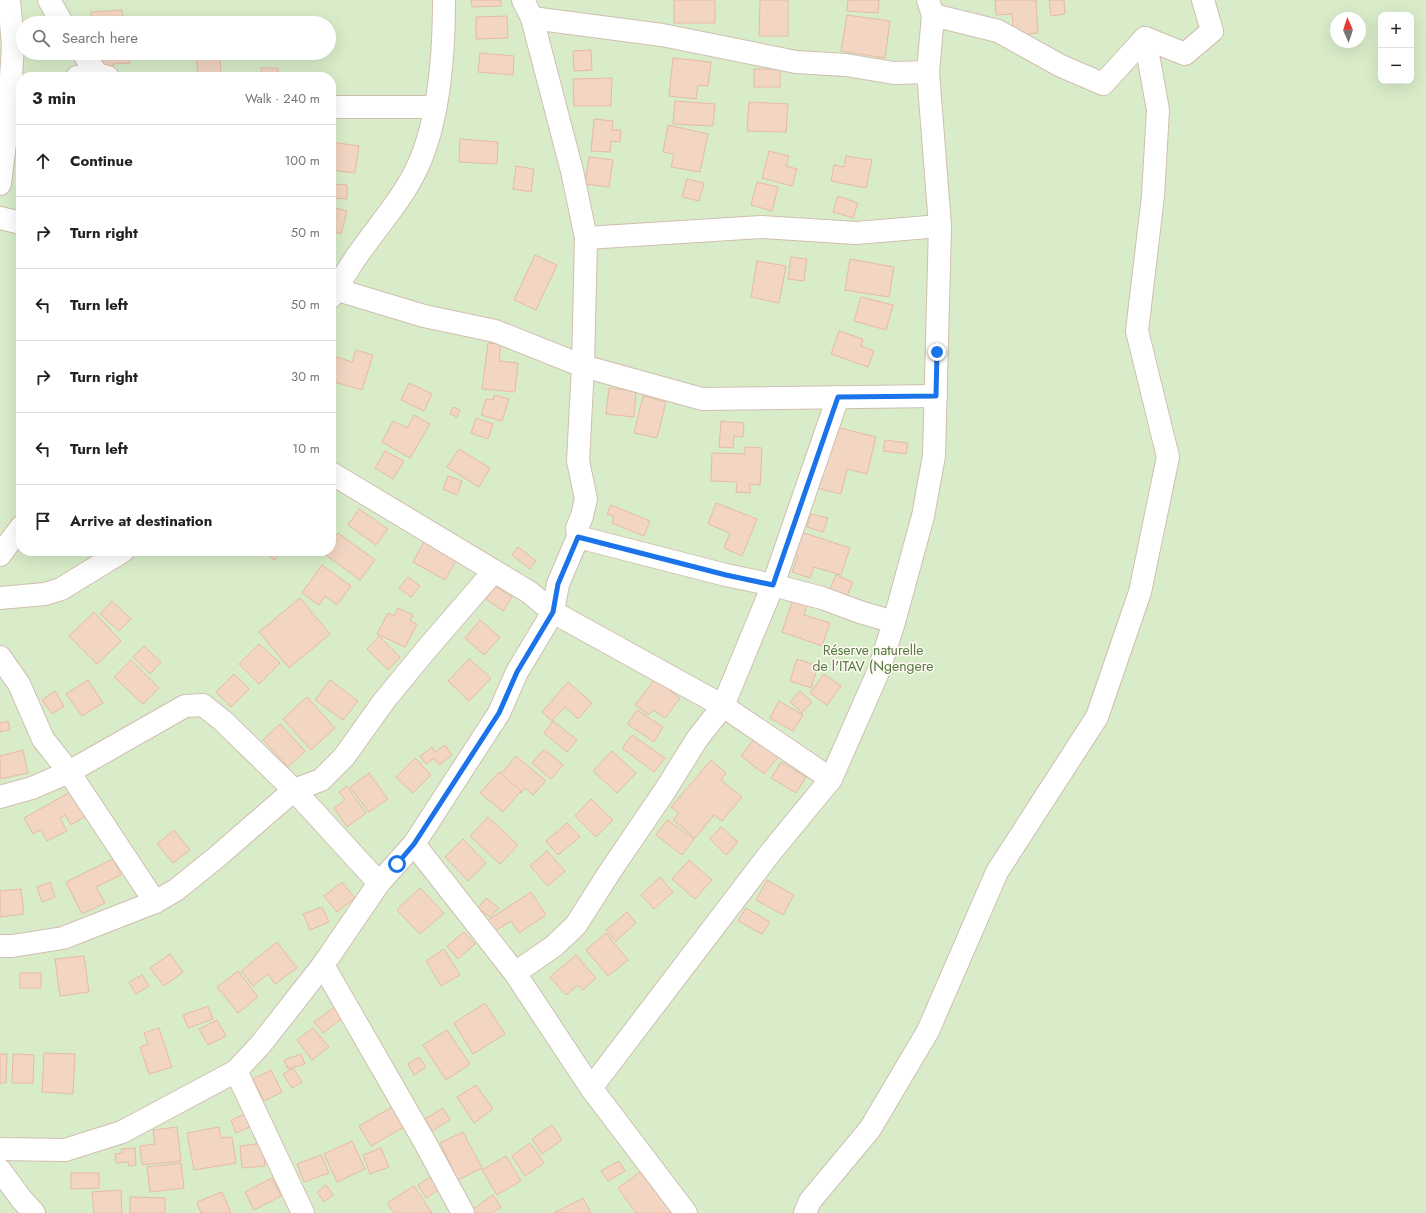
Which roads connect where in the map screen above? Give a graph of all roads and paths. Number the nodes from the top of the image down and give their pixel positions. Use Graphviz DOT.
graph roads {
  1 [pos="9,0"];
  2 [pos="49,0"];
  3 [pos="444,0"];
  4 [pos="1203,0"];
  5 [pos="930,8"];
  6 [pos="528,9"];
  7 [pos="57,16"];
  8 [pos="1145,38"];
  9 [pos="87,60"];
  10 [pos="93,72"];
  11 [pos="928,72"];
  12 [pos="16,83"];
  13 [pos="336,107"];
  14 [pos="435,107"];
  15 [pos="0,184"];
  16 [pos="0,218"];
  17 [pos="16,222"];
  18 [pos="940,226"];
  19 [pos="586,238"];
  20 [pos="336,285"];
  21 [pos="336,292"];
  22 [pos="583,366"];
  23 [pos="936,396"];
  24 [pos="838,397"];
  25 [pos="336,477"];
  26 [pos="16,534"];
  27 [pos="578,537"];
  28 [pos="0,555"];
  29 [pos="115,556"];
  30 [pos="494,571"];
  31 [pos="773,585"];
  32 [pos="0,598"];
  33 [pos="553,612"];
  34 [pos="894,622"];
  35 [pos="0,658"];
  36 [pos="723,706"];
  37 [pos="69,772"];
  38 [pos="831,779"];
  39 [pos="294,790"];
  40 [pos="0,797"];
  41 [pos="414,844"];
  42 [pos="379,883"];
  43 [pos="155,902"];
  44 [pos="0,946"];
  45 [pos="323,965"];
  46 [pos="515,972"];
  47 [pos="236,1071"];
  48 [pos="591,1088"];
  49 [pos="0,1149"];
  50 [pos="0,1170"];
  51 [pos="34,1213"];
  52 [pos="303,1213"];
  53 [pos="463,1213"];
  54 [pos="686,1213"];
  55 [pos="805,1213"];
  1 -- 12 [label="street"];
  2 -- 7 [label="street"];
  3 -- 14 [label="street"];
  4 -- 8 [label="street"];
  5 -- 8 [label="street"];
  5 -- 11 [label="street"];
  6 -- 11 [label="street"];
  6 -- 19 [label="street"];
  8 -- 55 [label="street"];
  9 -- 10 [label="street"];
  11 -- 18 [label="street"];
  12 -- 15 [label="street"];
  13 -- 14 [label="street"];
  14 -- 20 [label="street"];
  16 -- 17 [label="street"];
  18 -- 19 [label="street"];
  18 -- 23 [label="street"];
  19 -- 22 [label="street"];
  21 -- 22 [label="street"];
  22 -- 24 [label="street"];
  22 -- 27 [label="street"];
  23 -- 24 [label="street"];
  23 -- 34 [label="street"];
  24 -- 31 [label="street"];
  25 -- 30 [label="street"];
  26 -- 28 [label="street"];
  27 -- 31 [label="street"];
  27 -- 33 [label="street"];
  29 -- 32 [label="street"];
  30 -- 33 [label="street"];
  30 -- 39 [label="street"];
  31 -- 34 [label="street"];
  31 -- 36 [label="street"];
  33 -- 36 [label="street"];
  33 -- 41 [label="street"];
  34 -- 38 [label="street"];
  35 -- 37 [label="street"];
  36 -- 38 [label="street"];
  36 -- 46 [label="street"];
  37 -- 39 [label="street"];
  37 -- 40 [label="street"];
  37 -- 43 [label="street"];
  38 -- 48 [label="street"];
  39 -- 42 [label="street"];
  39 -- 43 [label="street"];
  41 -- 42 [label="street"];
  41 -- 46 [label="street"];
  42 -- 45 [label="street"];
  43 -- 44 [label="street"];
  45 -- 47 [label="street"];
  45 -- 53 [label="street"];
  46 -- 48 [label="street"];
  47 -- 49 [label="street"];
  47 -- 52 [label="street"];
  48 -- 54 [label="street"];
  50 -- 51 [label="street"];
}
